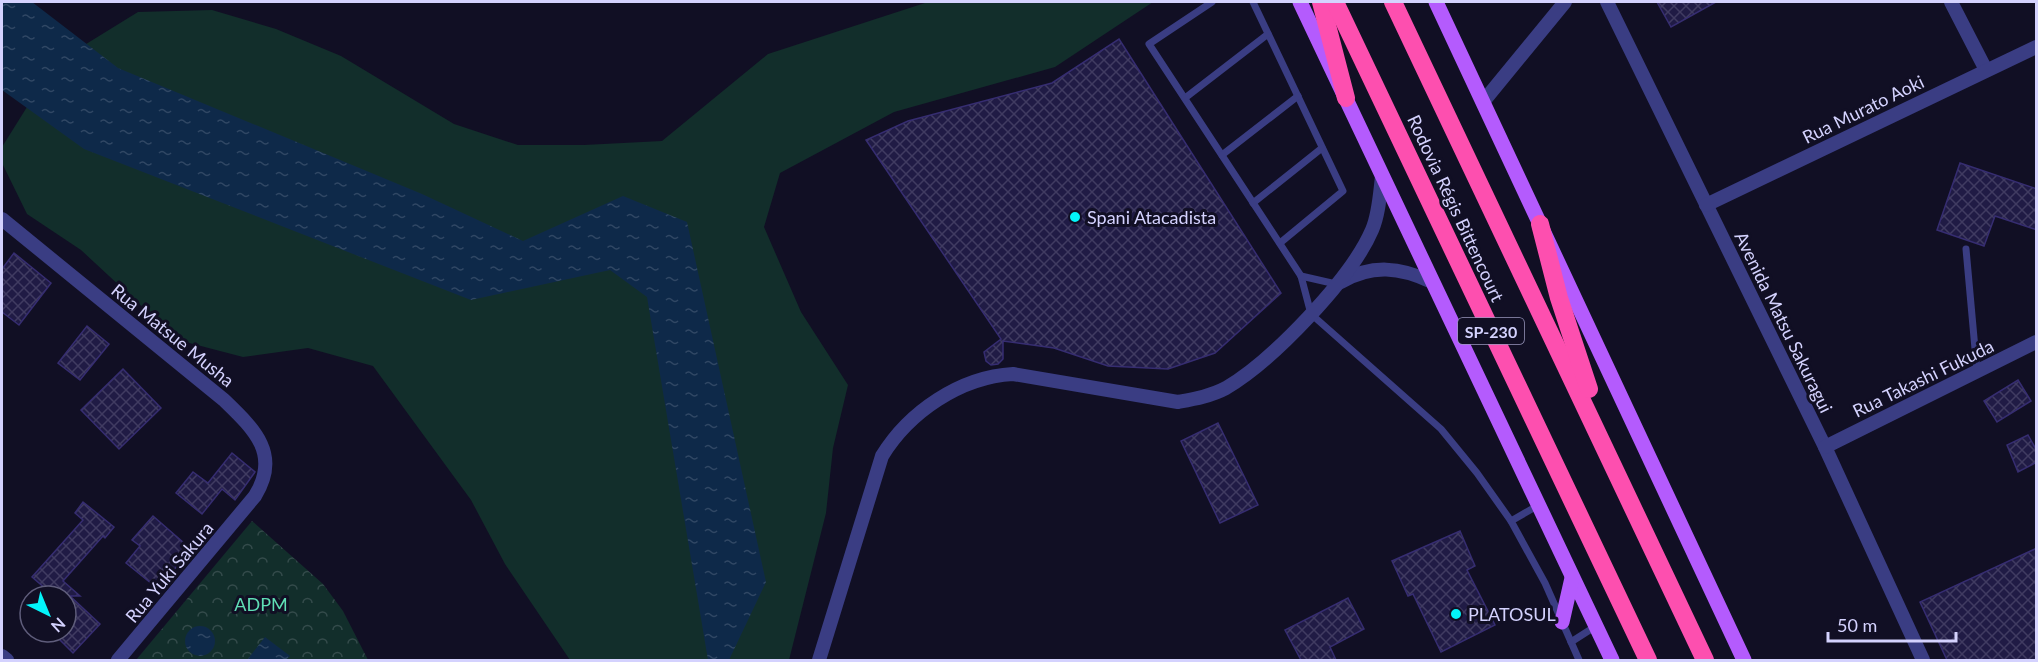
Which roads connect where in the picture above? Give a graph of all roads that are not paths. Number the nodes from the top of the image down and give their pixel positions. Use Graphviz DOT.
graph roads {
  1 [pos="1212,2"];
  2 [pos="1253,2"];
  3 [pos="1300,2"];
  4 [pos="1321,2"];
  5 [pos="1335,2"];
  6 [pos="1393,2"];
  7 [pos="1436,2"];
  8 [pos="1565,2"];
  9 [pos="1607,2"];
  10 [pos="1951,2"];
  11 [pos="1268,34"];
  12 [pos="2037,47"];
  13 [pos="1986,70"];
  14 [pos="1298,96"];
  15 [pos="1185,98"];
  16 [pos="1346,98"];
  17 [pos="1483,102"];
  18 [pos="1323,148"];
  19 [pos="1222,155"];
  20 [pos="1382,176"];
  21 [pos="1253,203"];
  22 [pos="1706,205"];
  23 [pos="2,219"];
  24 [pos="1540,224"];
  25 [pos="1280,243"];
  26 [pos="1966,249"];
  27 [pos="1301,276"];
  28 [pos="1432,282"];
  29 [pos="1336,284"];
  30 [pos="1311,314"];
  31 [pos="2037,342"];
  32 [pos="1977,371"];
  33 [pos="1825,447"];
  34 [pos="1626,492"];
  35 [pos="248,506"];
  36 [pos="1537,506"];
  37 [pos="1511,521"];
  38 [pos="1572,578"];
  39 [pos="1562,622"];
  40 [pos="1596,626"];
  41 [pos="1571,642"];
  42 [pos="2,656"];
  43 [pos="7,660"];
  44 [pos="118,660"];
  45 [pos="819,660"];
  46 [pos="1579,660"];
  47 [pos="1612,660"];
  48 [pos="1648,660"];
  49 [pos="1705,660"];
  50 [pos="1744,660"];
  51 [pos="1923,660"];
  1 -- 15 [label="lane"];
  2 -- 11 [label="lane"];
  3 -- 16 [label="main road"];
  4 -- 16 [label="highway"];
  5 -- 48 [label="highway, Rodovia Régis Bittencourt / SP-230"];
  6 -- 34 [label="highway, Rodovia Régis Bittencourt / SP-230"];
  7 -- 17 [label="main road"];
  8 -- 17 [label="street"];
  9 -- 22 [label="street, Avenida Matsu Sakuragui"];
  10 -- 13 [label="street"];
  11 -- 14 [label="lane"];
  11 -- 15 [label="lane"];
  12 -- 13 [label="street, Rua Murato Aoki"];
  13 -- 22 [label="street, Rua Murato Aoki"];
  14 -- 18 [label="lane"];
  14 -- 19 [label="lane"];
  15 -- 19 [label="lane"];
  16 -- 20 [label="main road"];
  17 -- 24 [label="main road"];
  18 -- 21 [label="lane"];
  18 -- 25 [label="lane"];
  19 -- 21 [label="lane"];
  20 -- 28 [label="main road"];
  20 -- 29 [label="street"];
  21 -- 25 [label="lane"];
  22 -- 33 [label="street, Avenida Matsu Sakuragui"];
  23 -- 35 [label="street, Rua Matsue Musha"];
  24 -- 34 [label="highway"];
  24 -- 50 [label="main road"];
  25 -- 27 [label="lane"];
  26 -- 32 [label="lane"];
  27 -- 29 [label="lane"];
  27 -- 30 [label="lane"];
  28 -- 29 [label="street"];
  28 -- 36 [label="main road"];
  29 -- 30 [label="street"];
  30 -- 37 [label="lane"];
  30 -- 45 [label="street"];
  31 -- 32 [label="street, Rua Takashi Fukuda"];
  32 -- 33 [label="street, Rua Takashi Fukuda"];
  33 -- 51 [label="street, Avenida Matsu Sakuragui"];
  34 -- 49 [label="highway, Rodovia Régis Bittencourt / SP-230"];
  35 -- 44 [label="street, Rua Yuki Sakura"];
  36 -- 37 [label="lane"];
  36 -- 38 [label="main road"];
  37 -- 39 [label="lane"];
  38 -- 39 [label="main road"];
  38 -- 40 [label="main road"];
  39 -- 41 [label="lane"];
  40 -- 41 [label="lane"];
  40 -- 47 [label="main road"];
  41 -- 46 [label="lane"];
  42 -- 43 [label="street"];
}
